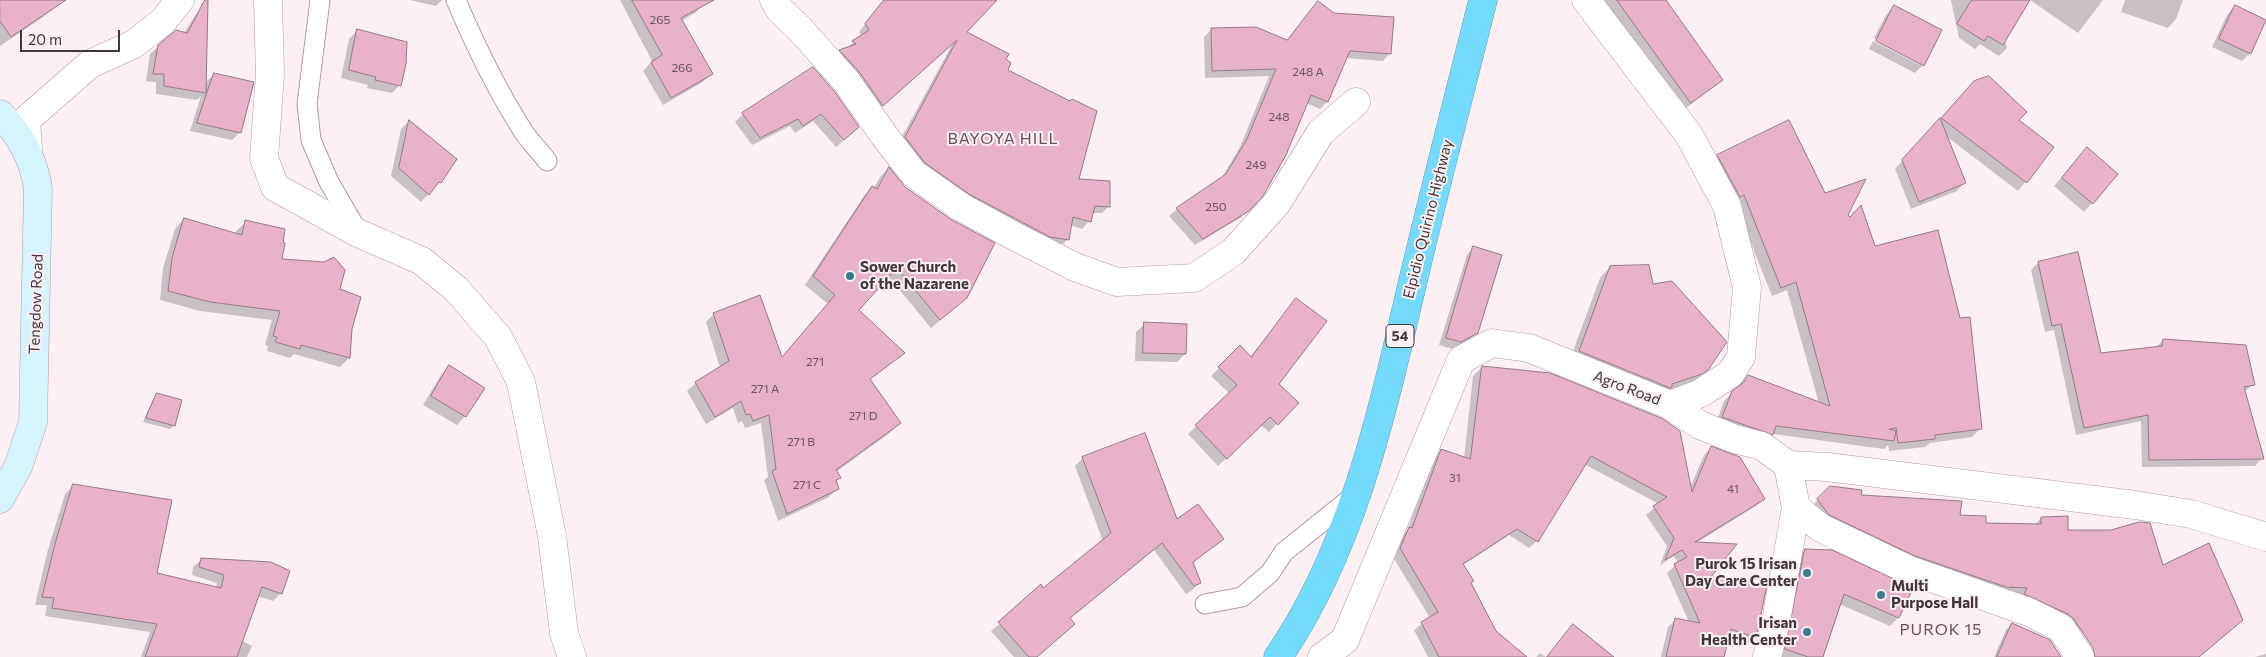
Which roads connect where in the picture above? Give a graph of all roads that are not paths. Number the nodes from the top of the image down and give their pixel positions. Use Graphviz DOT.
graph roads {
  1 [pos="180,0"];
  2 [pos="268,0"];
  3 [pos="320,0"];
  4 [pos="456,0"];
  5 [pos="774,0"];
  6 [pos="1483,0"];
  7 [pos="1586,0"];
  8 [pos="1356,102"];
  9 [pos="0,114"];
  10 [pos="28,150"];
  11 [pos="548,161"];
  12 [pos="358,233"];
  13 [pos="1670,405"];
  14 [pos="1788,465"];
  15 [pos="1355,495"];
  16 [pos="0,499"];
  17 [pos="1796,508"];
  18 [pos="2266,537"];
  19 [pos="1205,604"];
  20 [pos="572,657"];
  21 [pos="1278,657"];
  22 [pos="1322,657"];
  23 [pos="1767,657"];
  24 [pos="2080,657"];
  1 -- 10 [label="street"];
  2 -- 12 [label="street"];
  3 -- 12 [label="lane"];
  4 -- 11 [label="lane"];
  5 -- 8 [label="street"];
  6 -- 15 [label="highway, Elpidio Quirino Highway / 54"];
  7 -- 13 [label="street, Agro Road"];
  9 -- 10 [label="street, Tengdow Road"];
  10 -- 16 [label="street, Tengdow Road"];
  12 -- 20 [label="street"];
  13 -- 14 [label="street"];
  13 -- 22 [label="street, Agro Road"];
  14 -- 17 [label="street"];
  14 -- 18 [label="street"];
  15 -- 19 [label="lane"];
  15 -- 21 [label="highway, Elpidio Quirino Highway / 54"];
  17 -- 23 [label="street"];
  17 -- 24 [label="street"];
}
